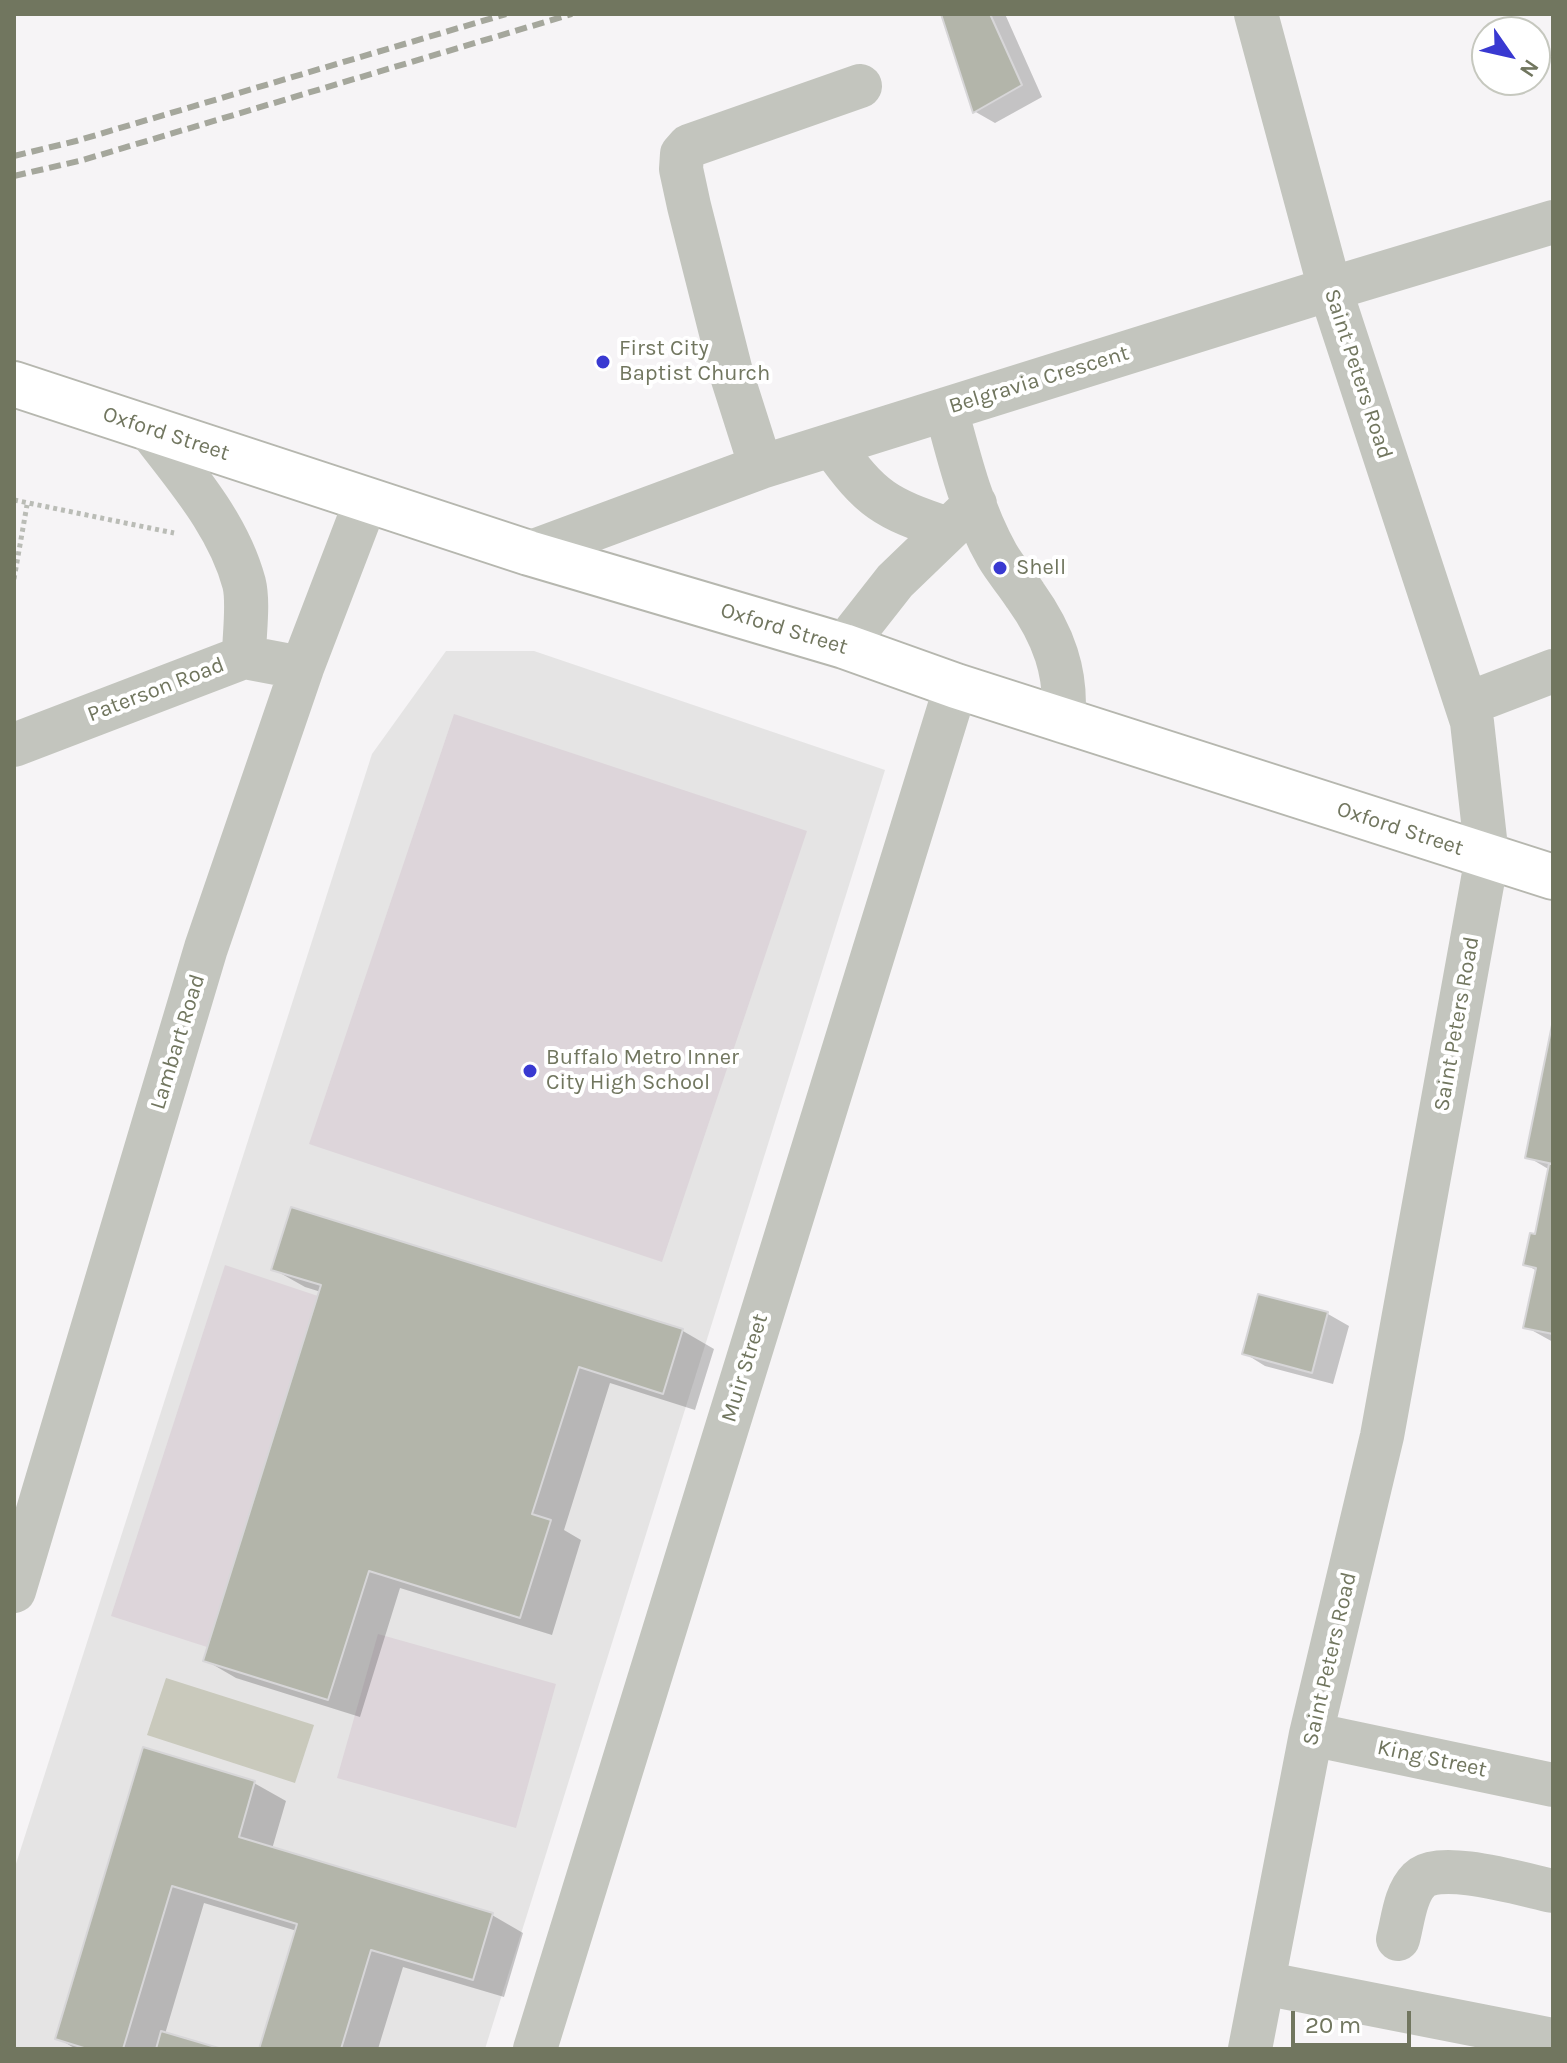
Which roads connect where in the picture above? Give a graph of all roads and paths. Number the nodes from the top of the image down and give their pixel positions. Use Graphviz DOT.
graph roads {
  1 [pos="1256,14"];
  2 [pos="860,86"];
  3 [pos="1553,222"];
  4 [pos="1330,289"];
  5 [pos="14,384"];
  6 [pos="946,409"];
  7 [pos="148,427"];
  8 [pos="832,445"];
  9 [pos="761,467"];
  10 [pos="14,500"];
  11 [pos="366,501"];
  12 [pos="27,505"];
  13 [pos="961,516"];
  14 [pos="230,544"];
  15 [pos="529,553"];
  16 [pos="14,579"];
  17 [pos="844,646"];
  18 [pos="244,657"];
  19 [pos="302,668"];
  20 [pos="1553,671"];
  21 [pos="956,686"];
  22 [pos="1467,704"];
  23 [pos="1063,721"];
  24 [pos="14,745"];
  25 [pos="1487,857"];
  26 [pos="1553,877"];
  27 [pos="15,1585"];
  28 [pos="1311,1734"];
  29 [pos="1553,1785"];
  30 [pos="1553,1891"];
  31 [pos="1398,1939"];
  32 [pos="1263,1983"];
  33 [pos="1553,2040"];
  34 [pos="535,2049"];
  35 [pos="1250,2049"];
  1 -- 4 [label="street, Saint Peters Road"];
  2 -- 9 [label="street"];
  3 -- 4 [label="street, Belgravia Crescent"];
  4 -- 6 [label="street, Belgravia Crescent"];
  4 -- 22 [label="street, Saint Peters Road"];
  5 -- 7 [label="main road, Oxford Street"];
  6 -- 8 [label="street, Belgravia Crescent"];
  6 -- 13 [label="street"];
  7 -- 11 [label="main road, Oxford Street"];
  7 -- 14 [label="street"];
  8 -- 9 [label="street, Belgravia Crescent"];
  8 -- 13 [label="street"];
  9 -- 15 [label="street, Belgravia Crescent"];
  10 -- 12 [label="path"];
  11 -- 15 [label="main road, Oxford Street"];
  11 -- 19 [label="street, Lambart Road"];
  12 -- 14 [label="path"];
  12 -- 16 [label="path"];
  13 -- 17 [label="street"];
  13 -- 23 [label="street"];
  14 -- 18 [label="street"];
  15 -- 17 [label="main road, Oxford Street"];
  17 -- 21 [label="main road, Oxford Street"];
  18 -- 19 [label="street, Paterson Road"];
  18 -- 24 [label="street, Paterson Road"];
  19 -- 27 [label="street, Lambart Road"];
  20 -- 22 [label="street"];
  21 -- 23 [label="main road, Oxford Street"];
  21 -- 34 [label="street, Muir Street"];
  22 -- 25 [label="street, Saint Peters Road"];
  23 -- 25 [label="main road, Oxford Street"];
  25 -- 26 [label="main road, Oxford Street"];
  25 -- 28 [label="street, Saint Peters Road"];
  28 -- 29 [label="street, King Street"];
  28 -- 32 [label="street, Saint Peters Road"];
  30 -- 31 [label="street"];
  32 -- 33 [label="street"];
  32 -- 35 [label="street, Saint Peters Road"];
}
